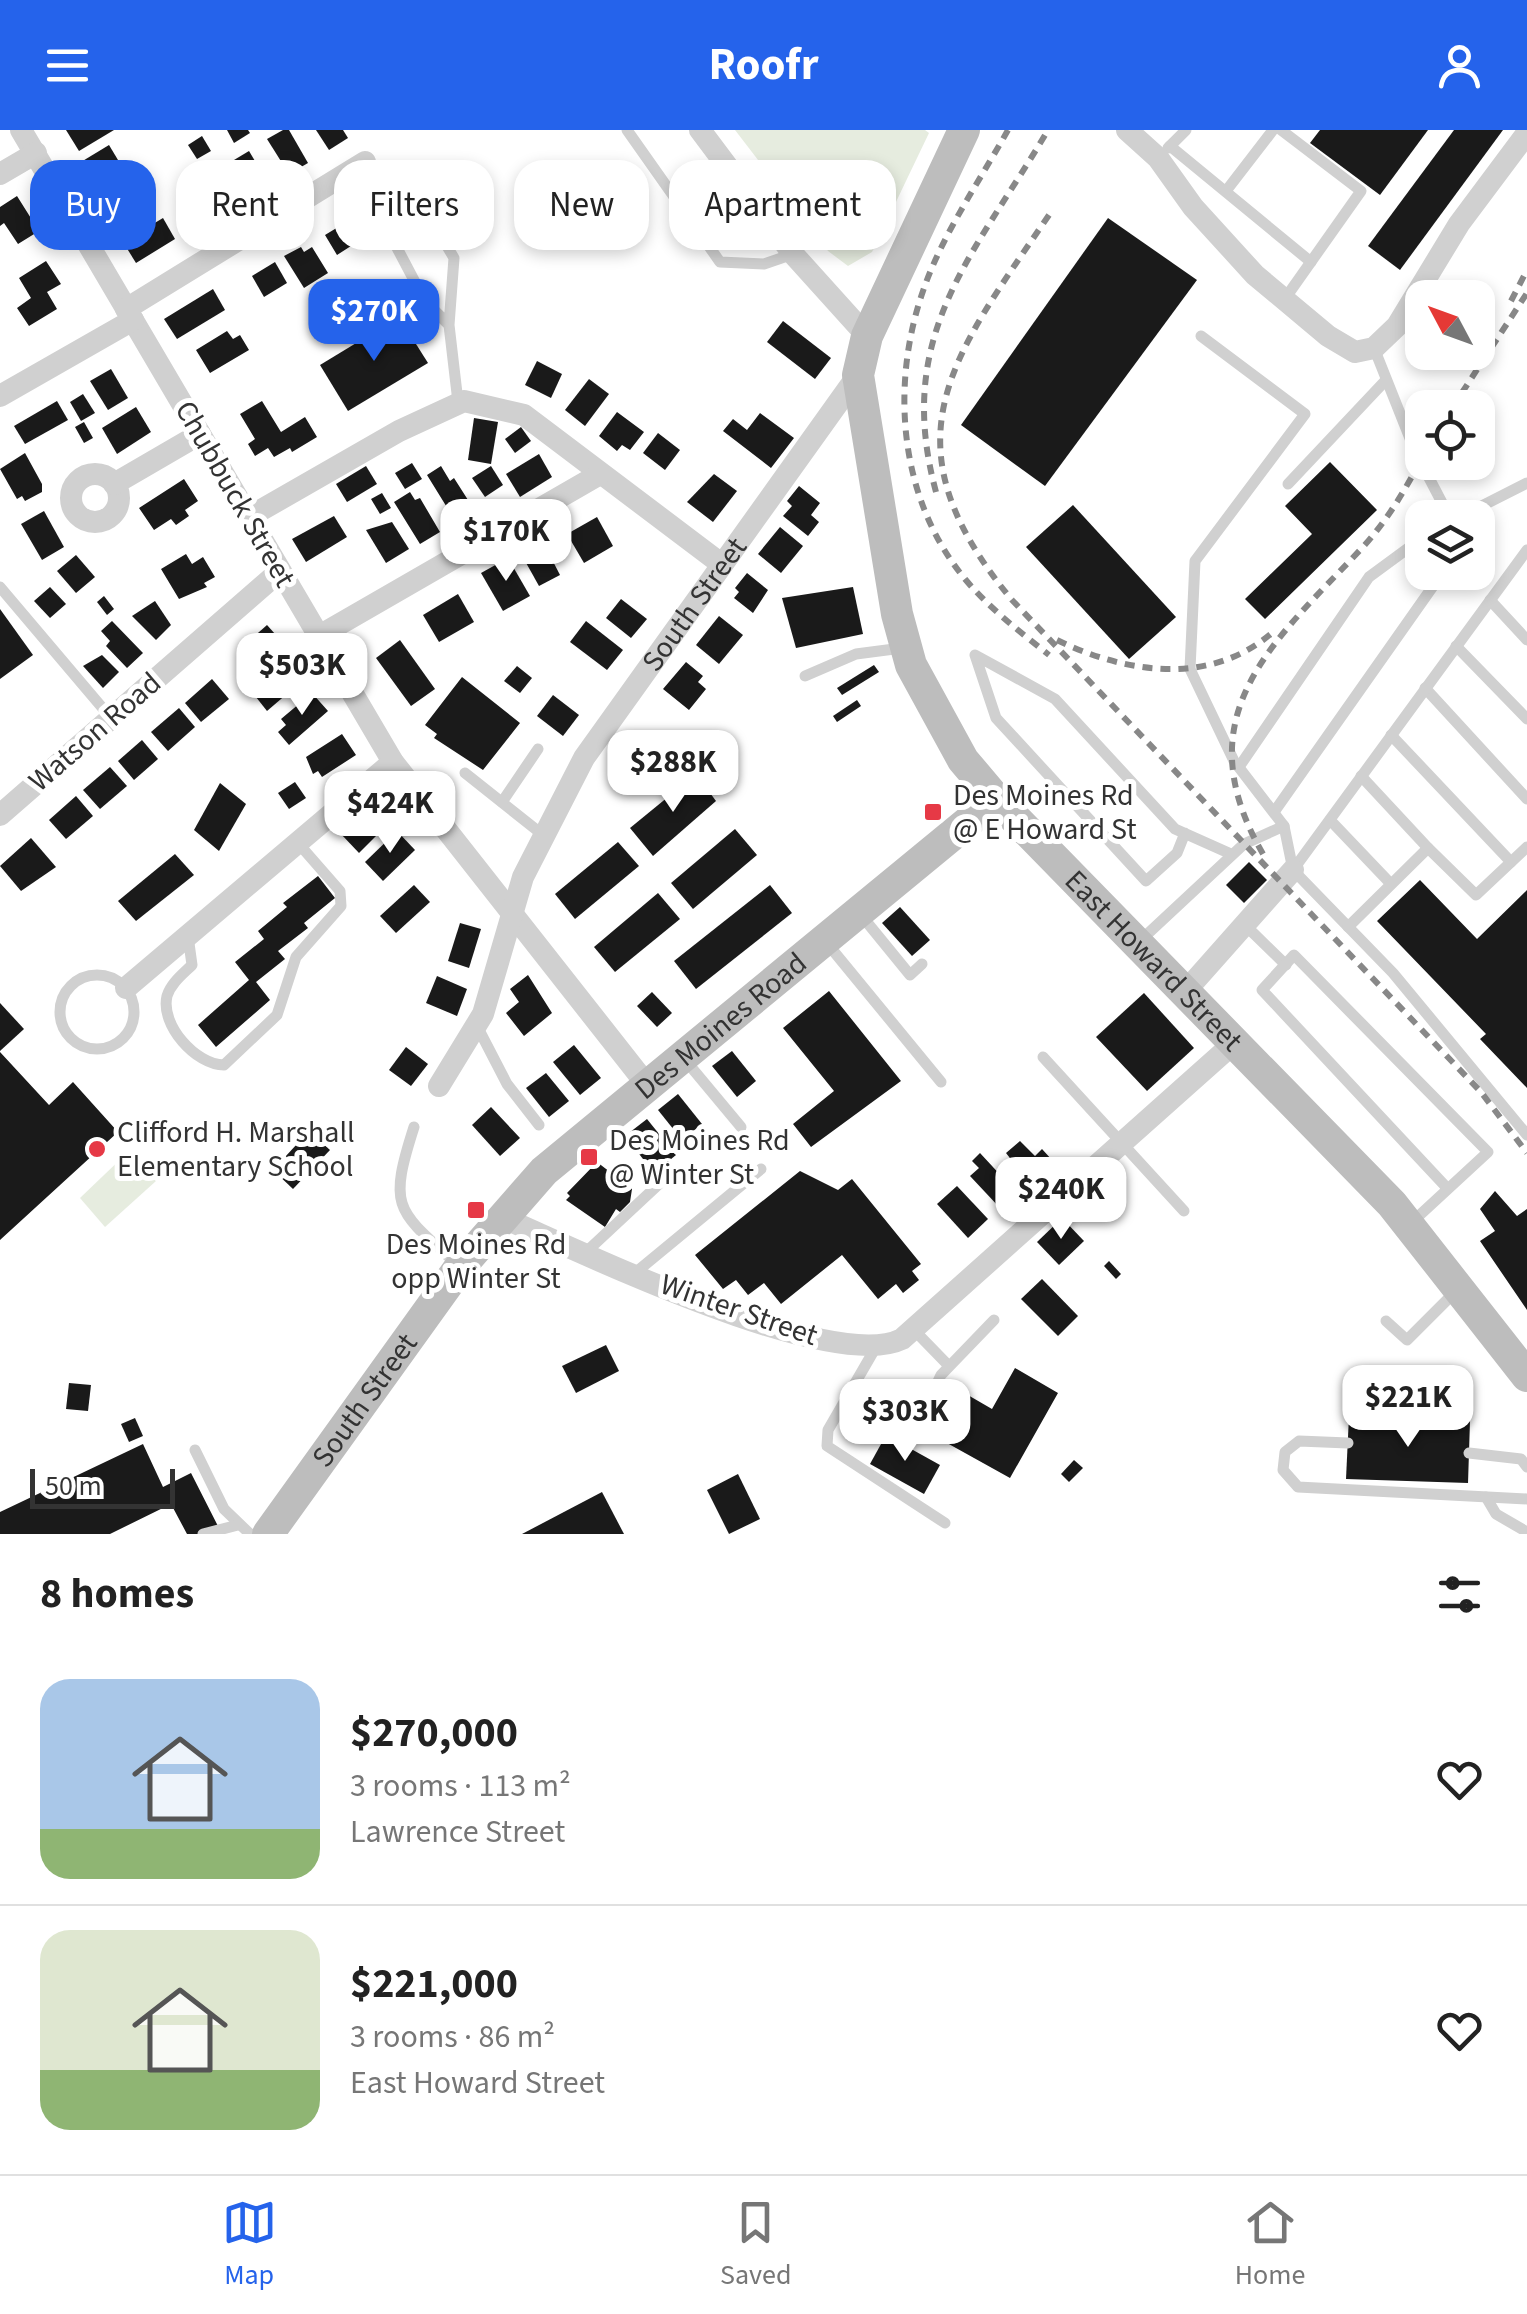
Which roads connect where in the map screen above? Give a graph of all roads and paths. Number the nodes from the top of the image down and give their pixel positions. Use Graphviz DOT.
graph roads {
  1 [pos="22,130"];
  2 [pos="627,130"];
  3 [pos="700,130"];
  4 [pos="964,130"];
  5 [pos="1127,130"];
  6 [pos="1186,130"];
  7 [pos="1277,130"];
  8 [pos="1527,132"];
  9 [pos="1164,152"];
  10 [pos="36,153"];
  11 [pos="0,174"];
  12 [pos="334,182"];
  13 [pos="1226,192"];
  14 [pos="794,254"];
  15 [pos="1311,262"];
  16 [pos="1284,300"];
  17 [pos="130,314"];
  18 [pos="449,325"];
  19 [pos="867,336"];
  20 [pos="1201,336"];
  21 [pos="1374,348"];
  22 [pos="858,375"];
  23 [pos="1386,380"];
  24 [pos="0,396"];
  25 [pos="458,402"];
  26 [pos="200,434"];
  27 [pos="600,474"];
  28 [pos="1527,483"];
  29 [pos="114,484"];
  30 [pos="1288,484"];
  31 [pos="1441,500"];
  32 [pos="1493,500"];
  33 [pos="249,517"];
  34 [pos="1527,550"];
  35 [pos="1405,551"];
  36 [pos="720,563"];
  37 [pos="1523,566"];
  38 [pos="280,571"];
  39 [pos="0,587"];
  40 [pos="1429,590"];
  41 [pos="1490,600"];
  42 [pos="319,636"];
  43 [pos="1527,640"];
  44 [pos="1456,646"];
  45 [pos="906,647"];
  46 [pos="805,676"];
  47 [pos="1425,688"];
  48 [pos="111,718"];
  49 [pos="1527,719"];
  50 [pos="1391,735"];
  51 [pos="538,749"];
  52 [pos="393,762"];
  53 [pos="1239,767"];
  54 [pos="465,773"];
  55 [pos="1361,776"];
  56 [pos="1527,798"];
  57 [pos="996,800"];
  58 [pos="502,802"];
  59 [pos="1274,812"];
  60 [pos="0,815"];
  61 [pos="1330,820"];
  62 [pos="1284,826"];
  63 [pos="1185,834"];
  64 [pos="543,835"];
  65 [pos="298,843"];
  66 [pos="1527,847"];
  67 [pos="1428,848"];
  68 [pos="1231,854"];
  69 [pos="1511,862"];
  70 [pos="1286,879"];
  71 [pos="1391,884"];
  72 [pos="512,912"];
  73 [pos="858,912"];
  74 [pos="1244,924"];
  75 [pos="1348,927"];
  76 [pos="188,936"];
  77 [pos="824,940"];
  78 [pos="1135,945"];
  79 [pos="922,964"];
  80 [pos="1286,965"];
  81 [pos="126,988"];
  82 [pos="1182,994"];
  83 [pos="477,1026"];
  84 [pos="1234,1043"];
  85 [pos="682,1057"];
  86 [pos="1043,1057"];
  87 [pos="941,1082"];
  88 [pos="647,1085"];
  89 [pos="438,1086"];
  90 [pos="538,1125"];
  91 [pos="741,1126"];
  92 [pos="414,1128"];
  93 [pos="1527,1136"];
  94 [pos="1123,1141"];
  95 [pos="761,1169"];
  96 [pos="674,1170"];
  97 [pos="1448,1189"];
  98 [pos="1184,1211"];
  99 [pos="501,1217"];
  100 [pos="1409,1225"];
  101 [pos="586,1253"];
  102 [pos="460,1267"];
  103 [pos="634,1273"];
  104 [pos="1460,1288"];
  105 [pos="994,1320"];
  106 [pos="1386,1322"];
  107 [pos="913,1329"];
  108 [pos="876,1347"];
  109 [pos="948,1365"];
  110 [pos="1527,1376"];
  111 [pos="922,1417"];
  112 [pos="1348,1443"];
  113 [pos="196,1450"];
  114 [pos="1469,1454"];
  115 [pos="1527,1467"];
  116 [pos="1486,1497"];
  117 [pos="1527,1499"];
  118 [pos="945,1523"];
  119 [pos="253,1530"];
  120 [pos="1527,1532"];
  121 [pos="202,1534"];
  122 [pos="250,1534"];
  1 -- 10 [label="street, Chubbuck Street"];
  2 -- 14 [label="lane"];
  3 -- 14 [label="street"];
  4 -- 19 [label="main road, South Street"];
  5 -- 9 [label="street"];
  6 -- 9 [label="lane"];
  7 -- 13 [label="lane"];
  7 -- 15 [label="lane"];
  8 -- 21 [label="street"];
  9 -- 13 [label="lane"];
  9 -- 16 [label="street"];
  10 -- 11 [label="street"];
  10 -- 17 [label="street, Chubbuck Street"];
  12 -- 17 [label="street"];
  13 -- 15 [label="lane"];
  14 -- 19 [label="street"];
  15 -- 16 [label="lane"];
  16 -- 21 [label="street"];
  17 -- 24 [label="street"];
  17 -- 26 [label="street, Chubbuck Street"];
  18 -- 18 [label="lane"];
  18 -- 25 [label="lane"];
  19 -- 22 [label="main road, South Street"];
  20 -- 53 [label="lane"];
  21 -- 23 [label="lane"];
  22 -- 36 [label="street, South Street"];
  22 -- 45 [label="main road, East Howard Street"];
  23 -- 30 [label="lane"];
  23 -- 31 [label="lane"];
  25 -- 27 [label="street"];
  25 -- 33 [label="street"];
  26 -- 29 [label="street"];
  26 -- 33 [label="street, Chubbuck Street"];
  27 -- 36 [label="street"];
  27 -- 42 [label="street"];
  28 -- 32 [label="lane"];
  33 -- 38 [label="street, Chubbuck Street"];
  34 -- 37 [label="lane"];
  35 -- 53 [label="lane"];
  36 -- 64 [label="street, South Street"];
  37 -- 41 [label="lane"];
  38 -- 42 [label="street, Chubbuck Street"];
  38 -- 48 [label="street, Watson Road"];
  39 -- 48 [label="lane"];
  40 -- 59 [label="lane"];
  41 -- 43 [label="lane"];
  41 -- 44 [label="lane"];
  42 -- 52 [label="street, Chubbuck Street"];
  44 -- 47 [label="lane"];
  44 -- 49 [label="lane"];
  45 -- 46 [label="lane"];
  45 -- 57 [label="main road, East Howard Street"];
  47 -- 50 [label="lane"];
  47 -- 56 [label="lane"];
  48 -- 60 [label="street, Watson Road"];
  50 -- 55 [label="lane"];
  50 -- 69 [label="lane"];
  51 -- 58 [label="lane"];
  52 -- 65 [label="street"];
  52 -- 72 [label="street, Chubbuck Street"];
  53 -- 59 [label="lane"];
  54 -- 58 [label="lane"];
  55 -- 61 [label="lane"];
  55 -- 67 [label="lane"];
  57 -- 73 [label="main road, Des Moines Road"];
  57 -- 78 [label="main road, East Howard Street"];
  58 -- 64 [label="lane"];
  59 -- 62 [label="lane"];
  61 -- 70 [label="lane"];
  61 -- 71 [label="lane"];
  62 -- 68 [label="lane"];
  62 -- 70 [label="lane"];
  63 -- 63 [label="lane"];
  63 -- 68 [label="lane"];
  64 -- 72 [label="street, South Street"];
  65 -- 76 [label="street"];
  65 -- 76 [label="lane"];
  66 -- 69 [label="lane"];
  67 -- 69 [label="lane"];
  67 -- 71 [label="lane"];
  68 -- 78 [label="lane"];
  70 -- 74 [label="street"];
  70 -- 75 [label="lane"];
  71 -- 75 [label="lane"];
  72 -- 83 [label="street, South Street"];
  72 -- 88 [label="street, Chubbuck Street"];
  73 -- 77 [label="main road, Des Moines Road"];
  73 -- 79 [label="lane"];
  74 -- 80 [label="lane"];
  74 -- 82 [label="street"];
  75 -- 93 [label="lane"];
  76 -- 81 [label="street"];
  77 -- 85 [label="main road, Des Moines Road"];
  77 -- 87 [label="lane"];
  78 -- 82 [label="main road, East Howard Street"];
  80 -- 97 [label="lane"];
  80 -- 97 [label="lane"];
  81 -- 81 [label="lane"];
  82 -- 84 [label="main road, East Howard Street"];
  83 -- 89 [label="street, South Street"];
  83 -- 90 [label="lane"];
  84 -- 94 [label="street"];
  84 -- 100 [label="main road, East Howard Street"];
  85 -- 88 [label="main road, Des Moines Road"];
  85 -- 91 [label="lane"];
  86 -- 94 [label="lane"];
  88 -- 99 [label="main road, Des Moines Road"];
  92 -- 102 [label="lane"];
  94 -- 98 [label="lane"];
  94 -- 107 [label="street"];
  95 -- 103 [label="lane"];
  96 -- 101 [label="lane"];
  97 -- 100 [label="lane"];
  99 -- 101 [label="street, Winter Street"];
  99 -- 102 [label="main road, Des Moines Road"];
  100 -- 104 [label="main road, East Howard Street"];
  101 -- 103 [label="street, Winter Street"];
  102 -- 119 [label="main road, South Street"];
  103 -- 108 [label="street, Winter Street"];
  104 -- 106 [label="lane"];
  104 -- 110 [label="main road, East Howard Street"];
  105 -- 109 [label="lane"];
  107 -- 108 [label="street"];
  107 -- 109 [label="lane"];
  108 -- 118 [label="lane"];
  109 -- 111 [label="lane"];
  112 -- 116 [label="lane"];
  113 -- 119 [label="lane"];
  114 -- 115 [label="lane"];
  116 -- 117 [label="lane"];
  116 -- 120 [label="lane"];
  119 -- 121 [label="lane"];
  119 -- 122 [label="lane"];
}
